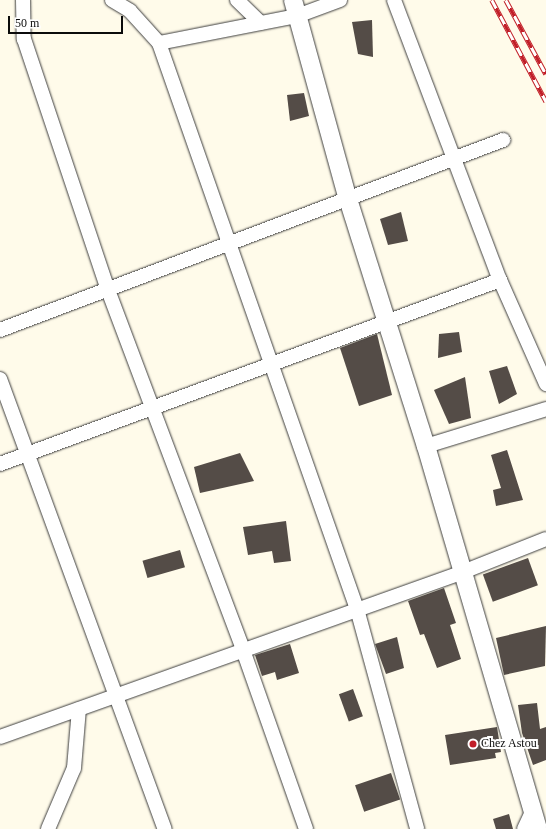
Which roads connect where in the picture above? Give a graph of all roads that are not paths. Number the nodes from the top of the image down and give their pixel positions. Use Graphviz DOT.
graph roads {
  1 [pos="23,0"];
  2 [pos="112,0"];
  3 [pos="237,0"];
  4 [pos="340,0"];
  5 [pos="394,0"];
  6 [pos="295,8"];
  7 [pos="261,23"];
  8 [pos="160,43"];
  9 [pos="503,140"];
  10 [pos="456,158"];
  11 [pos="348,199"];
  12 [pos="228,244"];
  13 [pos="500,280"];
  14 [pos="108,290"];
  15 [pos="387,322"];
  16 [pos="0,330"];
  17 [pos="272,364"];
  18 [pos="0,379"];
  19 [pos="546,384"];
  20 [pos="152,408"];
  21 [pos="546,408"];
  22 [pos="426,446"];
  23 [pos="27,454"];
  24 [pos="0,464"];
  25 [pos="546,539"];
  26 [pos="463,572"];
  27 [pos="357,609"];
  28 [pos="243,650"];
  29 [pos="116,696"];
  30 [pos="79,709"];
  31 [pos="0,737"];
  32 [pos="533,810"];
  33 [pos="48,829"];
  34 [pos="165,829"];
  35 [pos="306,829"];
  36 [pos="417,829"];
  37 [pos="524,829"];
  38 [pos="538,829"];
  1 -- 14 [label="street"];
  2 -- 8 [label="street"];
  3 -- 7 [label="street"];
  4 -- 6 [label="street"];
  5 -- 10 [label="street"];
  6 -- 7 [label="street"];
  6 -- 11 [label="street"];
  7 -- 8 [label="street"];
  8 -- 12 [label="street"];
  9 -- 10 [label="street"];
  10 -- 11 [label="street"];
  10 -- 13 [label="street"];
  11 -- 12 [label="street"];
  11 -- 15 [label="street"];
  12 -- 14 [label="street"];
  12 -- 17 [label="street"];
  13 -- 15 [label="street"];
  13 -- 19 [label="street"];
  14 -- 16 [label="street"];
  14 -- 20 [label="street"];
  15 -- 17 [label="street"];
  15 -- 22 [label="street"];
  17 -- 20 [label="street"];
  17 -- 27 [label="street"];
  18 -- 23 [label="street"];
  20 -- 23 [label="street"];
  20 -- 28 [label="street"];
  21 -- 22 [label="street"];
  22 -- 26 [label="street"];
  23 -- 24 [label="street"];
  23 -- 29 [label="street"];
  25 -- 26 [label="street"];
  26 -- 27 [label="street"];
  26 -- 32 [label="street"];
  27 -- 28 [label="street"];
  27 -- 36 [label="street"];
  28 -- 29 [label="street"];
  28 -- 35 [label="street"];
  29 -- 30 [label="street"];
  29 -- 34 [label="street"];
  30 -- 31 [label="street"];
  30 -- 33 [label="street"];
  32 -- 37 [label="street"];
  32 -- 38 [label="street"];
}
